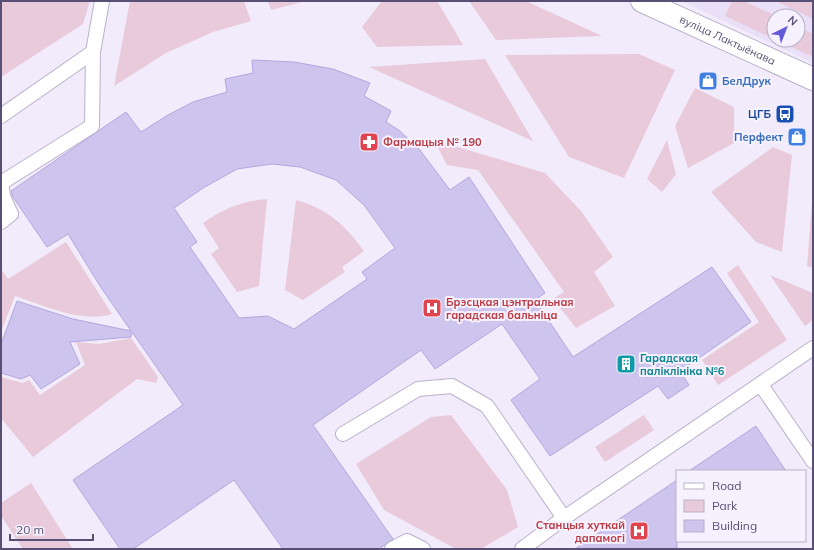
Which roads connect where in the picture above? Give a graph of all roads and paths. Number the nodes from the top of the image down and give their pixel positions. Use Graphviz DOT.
graph roads {
  1 [pos="102,1"];
  2 [pos="642,1"];
  3 [pos="93,52"];
  4 [pos="813,80"];
  5 [pos="1,116"];
  6 [pos="1,183"];
  7 [pos="1,222"];
  8 [pos="813,348"];
  9 [pos="760,385"];
  10 [pos="343,434"];
  11 [pos="813,461"];
  12 [pos="564,518"];
  13 [pos="392,549"];
  14 [pos="423,549"];
  15 [pos="522,549"];
  1 -- 3 [label="lane"];
  2 -- 4 [label="street, вуліца Лактыёнава"];
  3 -- 5 [label="lane"];
  3 -- 6 [label="lane"];
  6 -- 7 [label="lane"];
  8 -- 9 [label="lane"];
  9 -- 11 [label="lane"];
  9 -- 12 [label="lane"];
  10 -- 12 [label="lane"];
  12 -- 15 [label="lane"];
  13 -- 14 [label="lane"];
}
